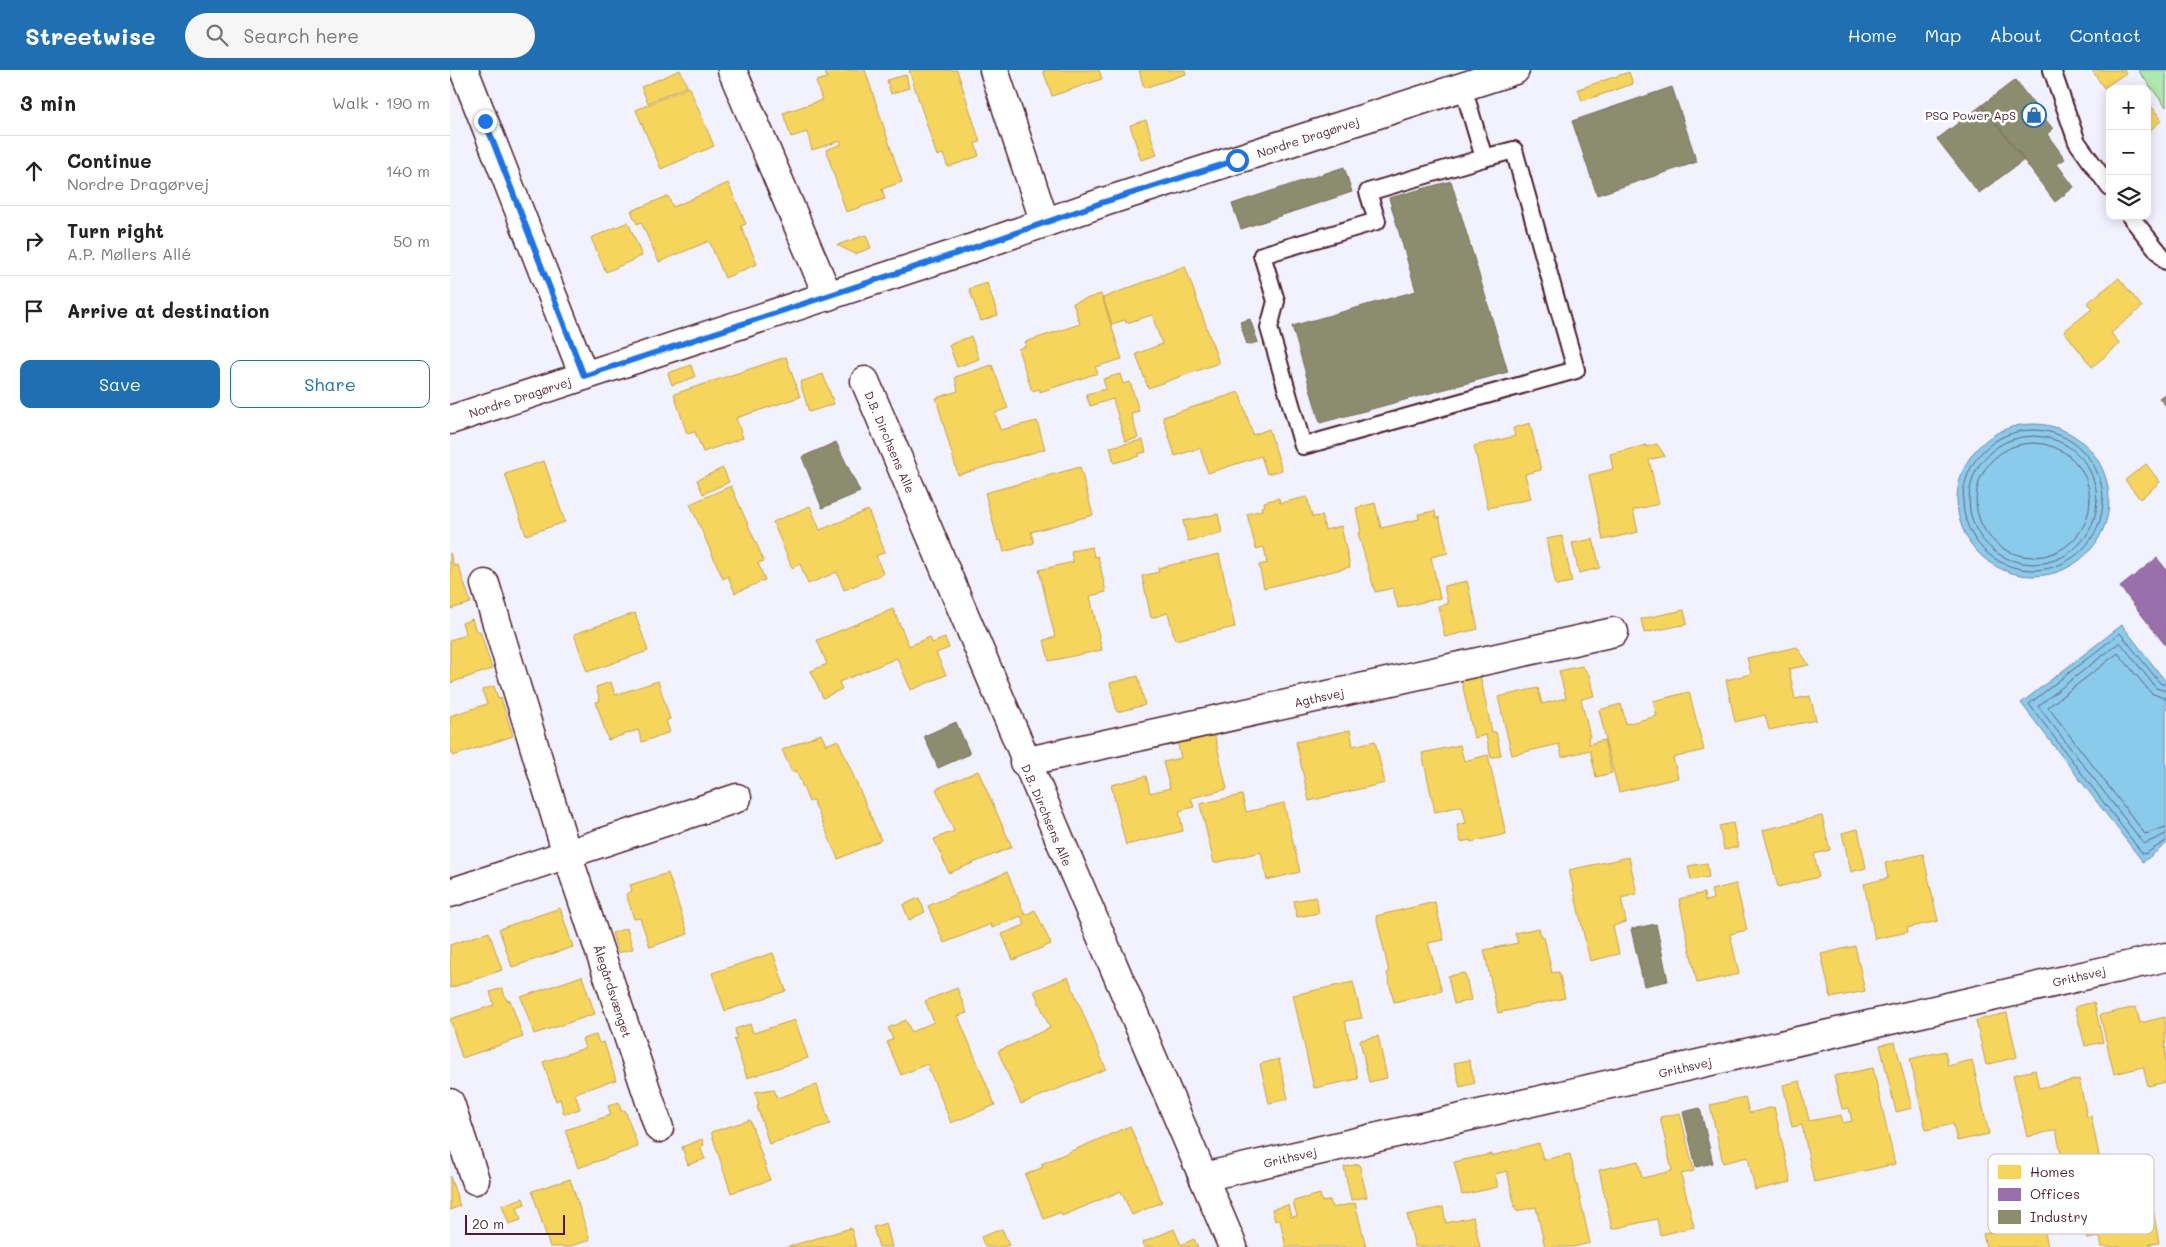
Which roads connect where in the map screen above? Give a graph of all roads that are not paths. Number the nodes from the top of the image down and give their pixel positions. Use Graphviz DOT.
graph roads {
  1 [pos="464,70"];
  2 [pos="732,70"];
  3 [pos="994,70"];
  4 [pos="1515,70"];
  5 [pos="2052,70"];
  6 [pos="1463,87"];
  7 [pos="1484,158"];
  8 [pos="2106,182"];
  9 [pos="2133,220"];
  10 [pos="1045,223"];
  11 [pos="2166,261"];
  12 [pos="828,296"];
  13 [pos="584,376"];
  14 [pos="864,381"];
  15 [pos="450,420"];
  16 [pos="485,584"];
  17 [pos="1614,632"];
  18 [pos="1024,762"];
  19 [pos="738,798"];
  20 [pos="567,854"];
  21 [pos="450,893"];
  22 [pos="2166,956"];
  23 [pos="450,1103"];
  24 [pos="658,1128"];
  25 [pos="1203,1176"];
  26 [pos="476,1180"];
  27 [pos="1233,1247"];
  1 -- 13 [label="street"];
  2 -- 12 [label="street"];
  3 -- 10 [label="street"];
  4 -- 6 [label="street, Nordre Dragørvej"];
  5 -- 8 [label="lane"];
  6 -- 7 [label="lane"];
  6 -- 10 [label="street, Nordre Dragørvej"];
  7 -- 7 [label="lane"];
  9 -- 11 [label="lane"];
  10 -- 12 [label="street, Nordre Dragørvej"];
  12 -- 13 [label="street, Nordre Dragørvej"];
  13 -- 15 [label="street, Nordre Dragørvej"];
  14 -- 18 [label="street, D.B. Dirchsens Alle"];
  16 -- 20 [label="street, Ålegårdsvænget"];
  17 -- 18 [label="street, Agthsvej"];
  18 -- 25 [label="street, D.B. Dirchsens Alle"];
  19 -- 20 [label="street"];
  20 -- 21 [label="street"];
  20 -- 24 [label="street, Ålegårdsvænget"];
  22 -- 25 [label="street, Grithsvej"];
  23 -- 26 [label="street"];
  25 -- 27 [label="street, D.B. Dirchsens Alle"];
}
